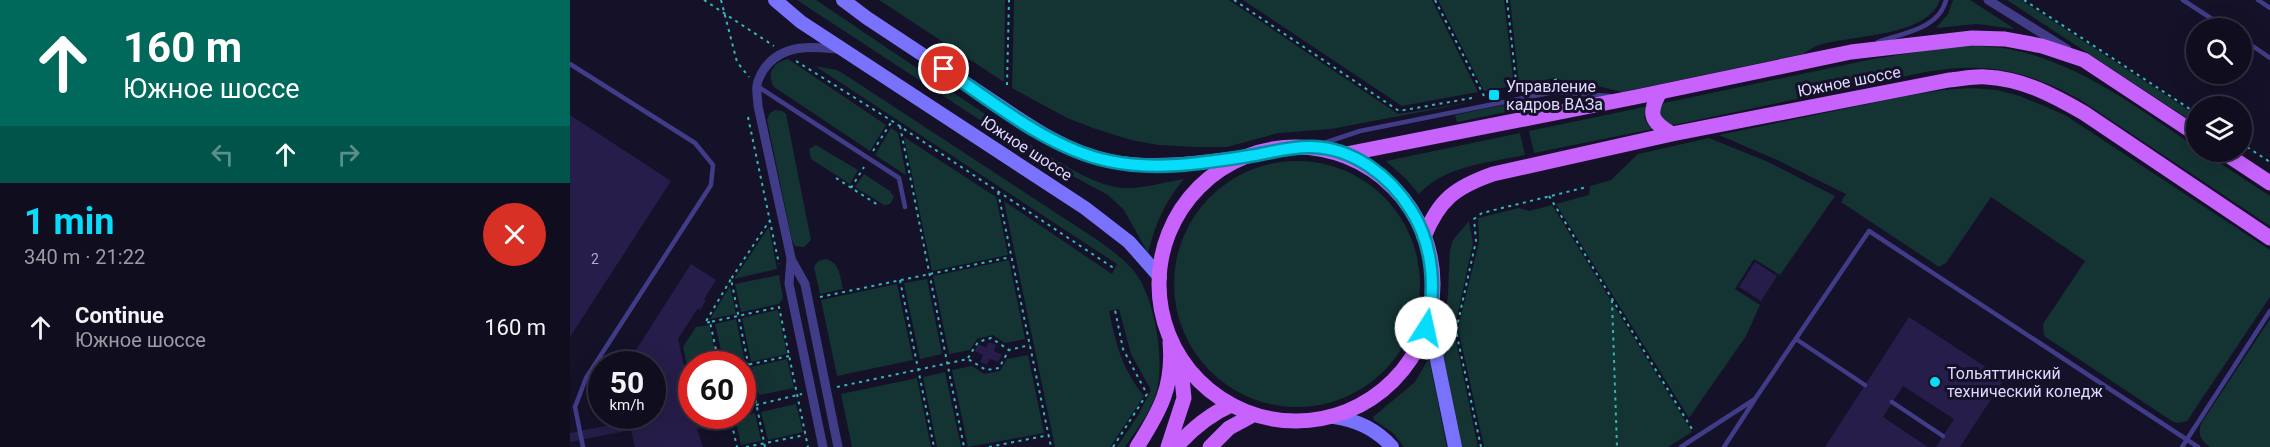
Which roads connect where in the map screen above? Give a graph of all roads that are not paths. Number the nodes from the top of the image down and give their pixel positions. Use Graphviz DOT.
graph roads {
  1 [pos="775,0"];
  2 [pos="843,0"];
  3 [pos="1946,0"];
  4 [pos="1988,0"];
  5 [pos="2183,0"];
  6 [pos="2258,0"];
  7 [pos="2270,8"];
  8 [pos="2211,18"];
  9 [pos="2252,46"];
  10 [pos="843,50"];
  11 [pos="1851,52"];
  12 [pos="2270,58"];
  13 [pos="2084,60"];
  14 [pos="570,63"];
  15 [pos="757,86"];
  16 [pos="1660,92"];
  17 [pos="1636,97"];
  18 [pos="2186,127"];
  19 [pos="1672,134"];
  20 [pos="1312,147"];
  21 [pos="1346,154"];
  22 [pos="1251,156"];
  23 [pos="2238,162"];
  24 [pos="2270,183"];
  25 [pos="905,207"];
  26 [pos="1424,237"];
  27 [pos="2270,238"];
  28 [pos="790,258"];
  29 [pos="1160,277"];
  30 [pos="2270,311"];
  31 [pos="1430,314"];
  32 [pos="1169,333"];
  33 [pos="1796,339"];
  34 [pos="1180,356"];
  35 [pos="1865,385"];
  36 [pos="1755,399"];
  37 [pos="1892,402"];
  38 [pos="1231,405"];
  39 [pos="1253,415"];
  40 [pos="1334,417"];
  41 [pos="1943,436"];
  42 [pos="2187,440"];
  43 [pos="583,447"];
  44 [pos="823,447"];
  45 [pos="838,447"];
  46 [pos="1137,447"];
  47 [pos="1168,447"];
  48 [pos="1176,447"];
  49 [pos="1210,447"];
  50 [pos="1392,447"];
  51 [pos="1455,447"];
  52 [pos="1681,447"];
  53 [pos="1724,447"];
  54 [pos="2182,447"];
  55 [pos="2198,447"];
  1 -- 10 [label="main road, Южное шоссе"];
  2 -- 22 [label="main road, Южное шоссе"];
  3 -- 11 [label="lane"];
  4 -- 13 [label="street"];
  5 -- 8 [label="lane"];
  6 -- 7 [label="lane"];
  9 -- 12 [label="lane"];
  10 -- 15 [label="street"];
  10 -- 29 [label="main road, Южное шоссе"];
  11 -- 13 [label="main road, Южное шоссе"];
  11 -- 16 [label="main road, Южное шоссе"];
  13 -- 18 [label="main road, Южное шоссе"];
  14 -- 43 [label="lane"];
  15 -- 25 [label="lane"];
  15 -- 28 [label="street"];
  16 -- 17 [label="main road, Южное шоссе"];
  16 -- 19 [label="main road"];
  17 -- 20 [label="lane"];
  17 -- 21 [label="main road, Южное шоссе"];
  19 -- 26 [label="main road, Южное шоссе"];
  19 -- 27 [label="main road, Южное шоссе"];
  20 -- 21 [label="main road"];
  20 -- 22 [label="main road"];
  21 -- 26 [label="main road"];
  22 -- 29 [label="main road"];
  23 -- 24 [label="main road"];
  26 -- 31 [label="main road"];
  28 -- 44 [label="street"];
  28 -- 45 [label="street"];
  29 -- 32 [label="main road"];
  30 -- 42 [label="lane"];
  31 -- 40 [label="main road"];
  31 -- 51 [label="main road"];
  32 -- 34 [label="main road"];
  32 -- 46 [label="main road"];
  33 -- 35 [label="lane"];
  33 -- 36 [label="lane"];
  33 -- 42 [label="lane"];
  34 -- 38 [label="main road"];
  34 -- 47 [label="main road"];
  36 -- 52 [label="lane"];
  36 -- 53 [label="lane"];
  37 -- 41 [label="lane"];
  38 -- 39 [label="main road"];
  38 -- 48 [label="main road"];
  39 -- 40 [label="main road"];
  39 -- 49 [label="main road"];
  40 -- 50 [label="main road"];
  42 -- 54 [label="lane"];
  42 -- 55 [label="lane"];
}
